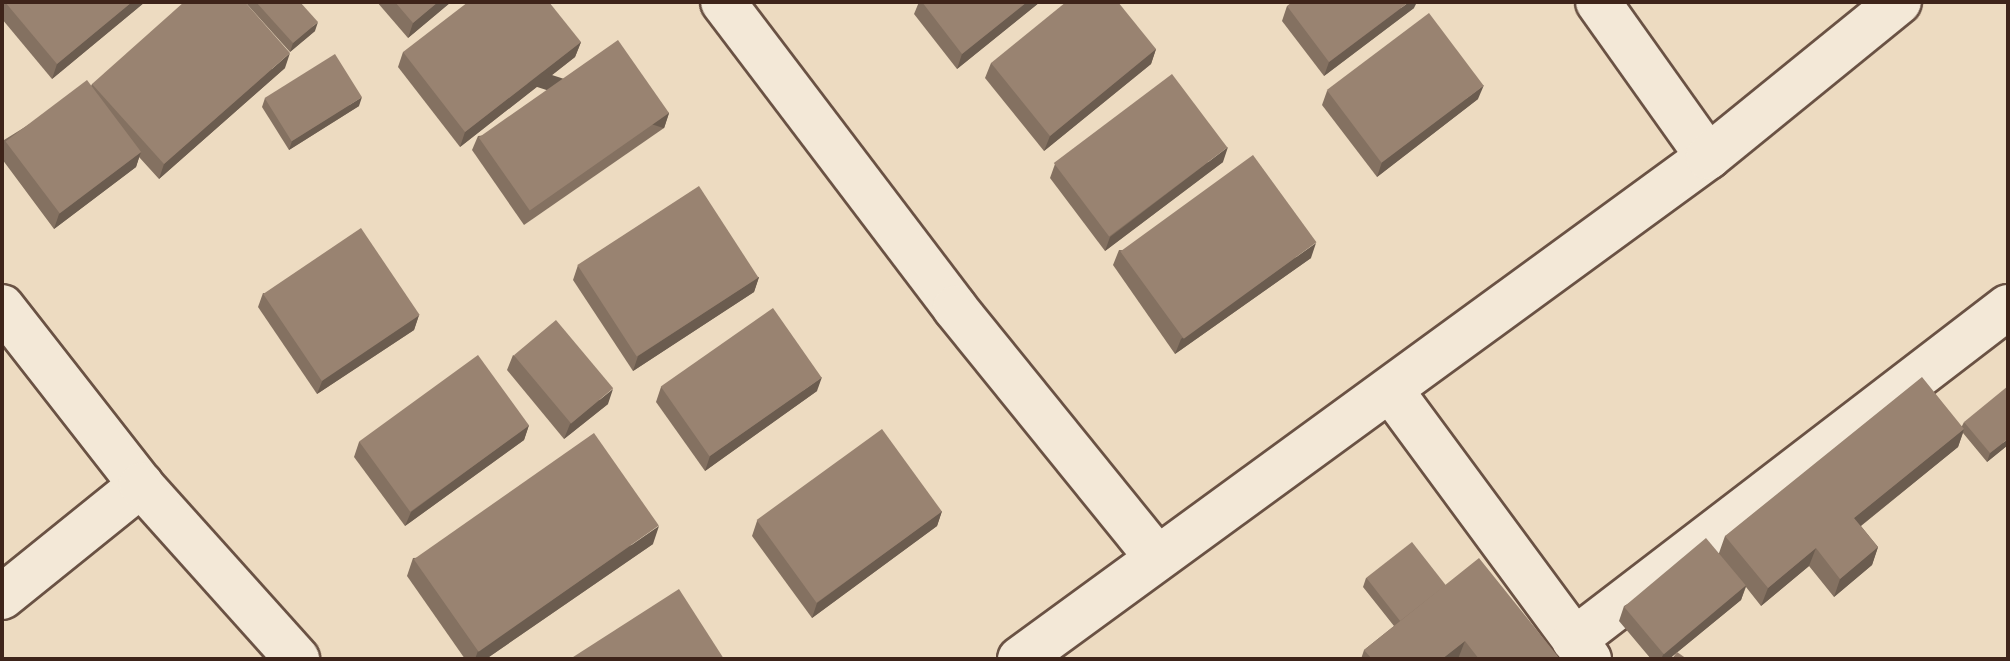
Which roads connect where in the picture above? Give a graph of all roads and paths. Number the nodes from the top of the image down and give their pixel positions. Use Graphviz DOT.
graph roads {
  1 [pos="723,2"];
  2 [pos="1598,2"];
  3 [pos="1899,2"];
  4 [pos="1708,157"];
  5 [pos="2,307"];
  6 [pos="2008,307"];
  7 [pos="1392,392"];
  8 [pos="141,485"];
  9 [pos="1155,555"];
  10 [pos="2,597"];
  11 [pos="1582,649"];
  12 [pos="297,659"];
  13 [pos="1020,659"];
  1 -- 9 [label="street"];
  2 -- 4 [label="street"];
  3 -- 4 [label="street"];
  4 -- 7 [label="street"];
  5 -- 8 [label="street"];
  6 -- 11 [label="street"];
  7 -- 9 [label="street"];
  7 -- 11 [label="street"];
  8 -- 10 [label="street"];
  8 -- 12 [label="street"];
  9 -- 13 [label="street"];
}
